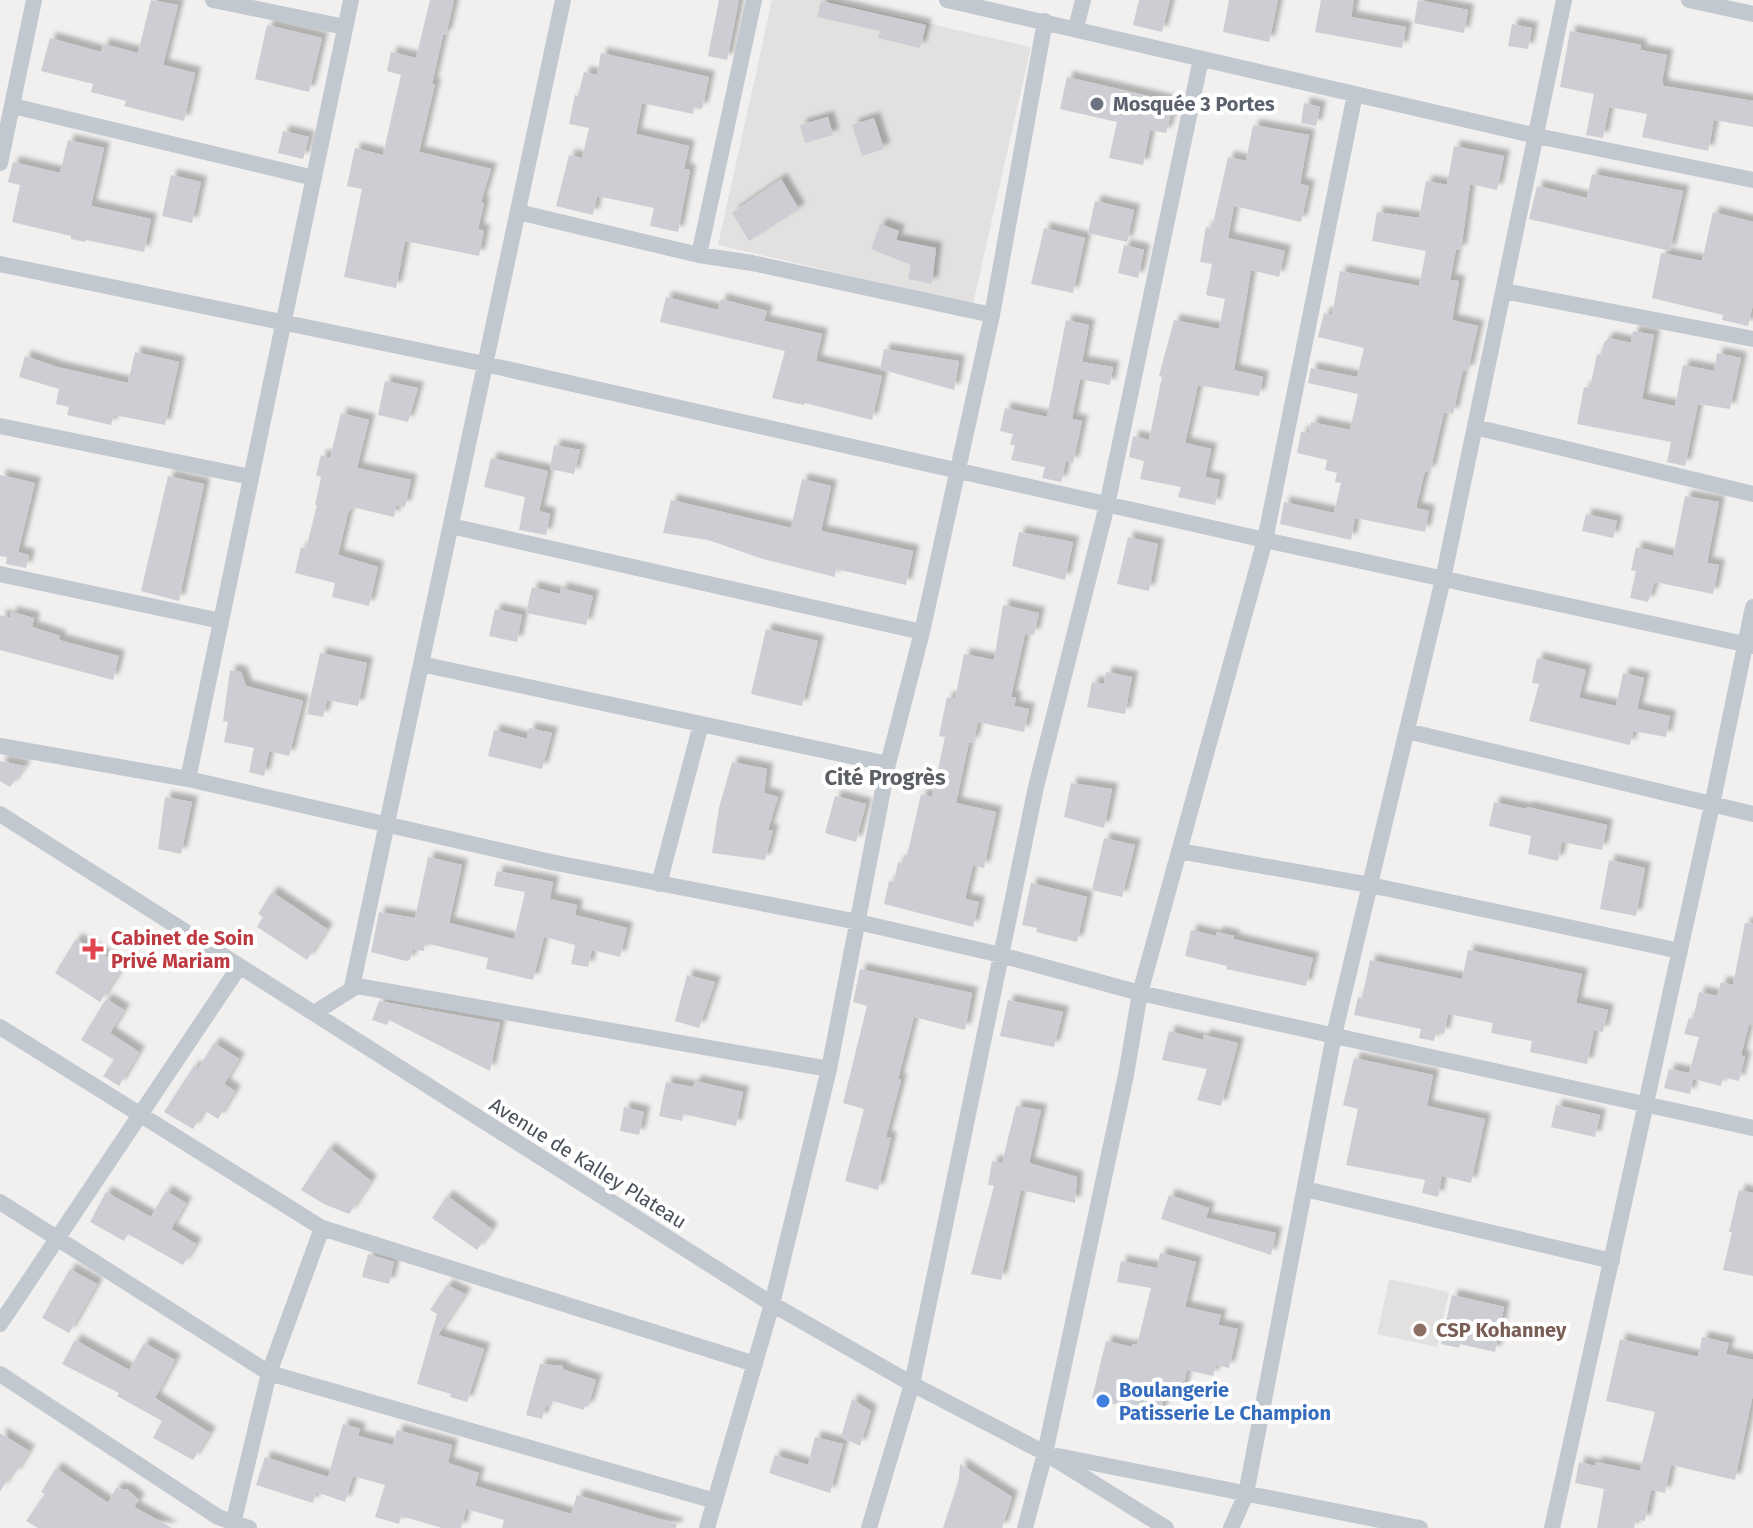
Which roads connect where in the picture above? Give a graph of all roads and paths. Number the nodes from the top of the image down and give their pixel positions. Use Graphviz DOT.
graph roads {
  1 [pos="34,0"];
  2 [pos="213,0"];
  3 [pos="351,0"];
  4 [pos="563,0"];
  5 [pos="754,0"];
  6 [pos="947,0"];
  7 [pos="1083,0"];
  8 [pos="1564,0"];
  9 [pos="1689,0"];
  10 [pos="1753,14"];
  11 [pos="1045,21"];
  12 [pos="345,27"];
  13 [pos="1076,28"];
  14 [pos="1201,59"];
  15 [pos="1355,94"];
  16 [pos="13,106"];
  17 [pos="1537,136"];
  18 [pos="0,163"];
  19 [pos="314,178"];
  20 [pos="1753,180"];
  21 [pos="518,212"];
  22 [pos="699,255"];
  23 [pos="0,264"];
  24 [pos="1504,291"];
  25 [pos="992,315"];
  26 [pos="283,323"];
  27 [pos="1753,339"];
  28 [pos="485,364"];
  29 [pos="0,426"];
  30 [pos="1475,427"];
  31 [pos="959,471"];
  32 [pos="251,477"];
  33 [pos="1753,494"];
  34 [pos="1107,505"];
  35 [pos="451,526"];
  36 [pos="1265,540"];
  37 [pos="0,574"];
  38 [pos="1443,579"];
  39 [pos="1753,607"];
  40 [pos="221,621"];
  41 [pos="922,632"];
  42 [pos="1749,645"];
  43 [pos="421,664"];
  44 [pos="701,724"];
  45 [pos="1407,731"];
  46 [pos="0,746"];
  47 [pos="888,764"];
  48 [pos="188,779"];
  49 [pos="1712,805"];
  50 [pos="0,814"];
  51 [pos="1753,814"];
  52 [pos="387,825"];
  53 [pos="1179,851"];
  54 [pos="659,884"];
  55 [pos="1370,885"];
  56 [pos="858,922"];
  57 [pos="1680,951"];
  58 [pos="1001,955"];
  59 [pos="239,967"];
  60 [pos="352,987"];
  61 [pos="1140,993"];
  62 [pos="314,1013"];
  63 [pos="0,1027"];
  64 [pos="1334,1035"];
  65 [pos="829,1069"];
  66 [pos="1647,1104"];
  67 [pos="140,1114"];
  68 [pos="1753,1128"];
  69 [pos="1305,1189"];
  70 [pos="0,1202"];
  71 [pos="322,1228"];
  72 [pos="57,1238"];
  73 [pos="1612,1261"];
  74 [pos="772,1304"];
  75 [pos="0,1324"];
  76 [pos="755,1364"];
  77 [pos="269,1373"];
  78 [pos="0,1374"];
  79 [pos="912,1384"];
  80 [pos="1045,1453"];
  81 [pos="1246,1494"];
  82 [pos="715,1501"];
  83 [pos="238,1527"];
  84 [pos="707,1528"];
  85 [pos="869,1528"];
  86 [pos="1025,1528"];
  87 [pos="1166,1528"];
  88 [pos="1231,1528"];
  89 [pos="1420,1528"];
  90 [pos="1552,1528"];
  1 -- 16 [label="street"];
  2 -- 12 [label="street"];
  3 -- 12 [label="street"];
  4 -- 21 [label="street"];
  5 -- 22 [label="street"];
  6 -- 11 [label="street"];
  7 -- 13 [label="street"];
  8 -- 17 [label="street"];
  9 -- 10 [label="street"];
  11 -- 13 [label="street"];
  11 -- 25 [label="street"];
  12 -- 19 [label="street"];
  13 -- 14 [label="street"];
  14 -- 15 [label="street"];
  14 -- 34 [label="street"];
  15 -- 17 [label="street"];
  15 -- 36 [label="street"];
  16 -- 18 [label="street"];
  16 -- 19 [label="street"];
  17 -- 20 [label="street"];
  17 -- 24 [label="street"];
  19 -- 26 [label="street"];
  21 -- 22 [label="street"];
  21 -- 28 [label="street"];
  22 -- 25 [label="street"];
  23 -- 26 [label="street"];
  24 -- 27 [label="street"];
  24 -- 30 [label="street"];
  25 -- 31 [label="street"];
  26 -- 28 [label="street"];
  26 -- 32 [label="street"];
  28 -- 31 [label="street"];
  28 -- 35 [label="street"];
  29 -- 32 [label="street"];
  30 -- 33 [label="street"];
  30 -- 38 [label="street"];
  31 -- 34 [label="street"];
  31 -- 41 [label="street"];
  32 -- 40 [label="street"];
  34 -- 36 [label="street"];
  34 -- 58 [label="street"];
  35 -- 41 [label="street"];
  35 -- 43 [label="street"];
  36 -- 38 [label="street"];
  36 -- 53 [label="street"];
  37 -- 40 [label="street"];
  38 -- 42 [label="street"];
  38 -- 45 [label="street"];
  39 -- 42 [label="street"];
  40 -- 48 [label="street"];
  41 -- 47 [label="street"];
  42 -- 49 [label="street"];
  43 -- 44 [label="street"];
  43 -- 52 [label="street"];
  44 -- 47 [label="street"];
  44 -- 54 [label="street"];
  45 -- 49 [label="street"];
  45 -- 55 [label="street"];
  46 -- 48 [label="street"];
  47 -- 56 [label="street"];
  48 -- 52 [label="street"];
  49 -- 51 [label="street"];
  49 -- 57 [label="street"];
  50 -- 59 [label="street, Avenue de Kalley Plateau"];
  52 -- 54 [label="street"];
  52 -- 60 [label="street"];
  53 -- 55 [label="street"];
  53 -- 61 [label="street"];
  54 -- 56 [label="street"];
  55 -- 57 [label="street"];
  55 -- 64 [label="street"];
  56 -- 58 [label="street"];
  56 -- 65 [label="street"];
  57 -- 66 [label="street"];
  58 -- 61 [label="street"];
  58 -- 79 [label="street"];
  59 -- 62 [label="street, Avenue de Kalley Plateau"];
  59 -- 67 [label="street"];
  60 -- 62 [label="street"];
  60 -- 65 [label="street"];
  61 -- 64 [label="street"];
  61 -- 80 [label="street"];
  62 -- 74 [label="street, Avenue de Kalley Plateau"];
  63 -- 67 [label="street"];
  64 -- 66 [label="street"];
  64 -- 69 [label="street"];
  65 -- 74 [label="street"];
  66 -- 68 [label="street"];
  66 -- 73 [label="street"];
  67 -- 71 [label="street"];
  67 -- 72 [label="street"];
  69 -- 73 [label="street"];
  69 -- 81 [label="street"];
  70 -- 72 [label="street"];
  71 -- 76 [label="street"];
  71 -- 77 [label="street"];
  72 -- 75 [label="street"];
  72 -- 77 [label="street"];
  73 -- 90 [label="street"];
  74 -- 76 [label="street"];
  74 -- 79 [label="street, Avenue de Kalley Plateau"];
  76 -- 82 [label="street"];
  77 -- 82 [label="street"];
  77 -- 83 [label="street"];
  78 -- 83 [label="street"];
  79 -- 80 [label="street, Avenue de Kalley Plateau"];
  79 -- 85 [label="street"];
  80 -- 81 [label="street"];
  80 -- 86 [label="street"];
  80 -- 87 [label="street, Avenue de Kalley Plateau"];
  81 -- 88 [label="street"];
  81 -- 89 [label="street"];
  82 -- 84 [label="street"];
}
